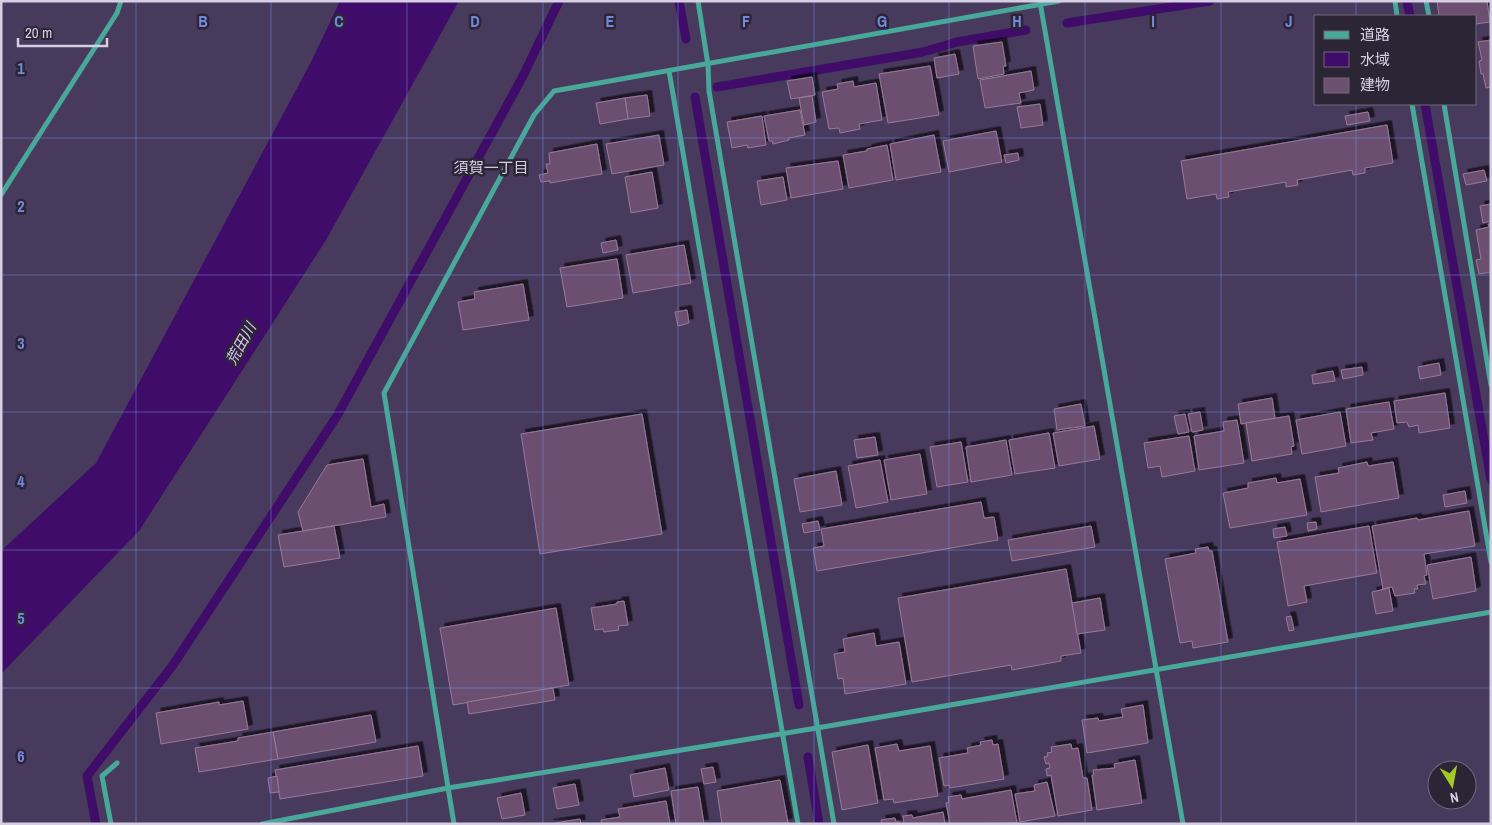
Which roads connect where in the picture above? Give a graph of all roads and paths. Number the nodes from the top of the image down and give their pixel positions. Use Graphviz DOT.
graph roads {
  1 [pos="120,1"];
  2 [pos="698,1"];
  3 [pos="1059,1"];
  4 [pos="1395,1"];
  5 [pos="1426,1"];
  6 [pos="1040,3"];
  7 [pos="1397,15"];
  8 [pos="1429,15"];
  9 [pos="708,65"];
  10 [pos="669,71"];
  11 [pos="1412,105"];
  12 [pos="1444,105"];
  13 [pos="1,195"];
  14 [pos="1491,385"];
  15 [pos="1491,562"];
  16 [pos="1491,612"];
  17 [pos="1156,670"];
  18 [pos="817,728"];
  19 [pos="783,733"];
  20 [pos="117,763"];
  21 [pos="448,788"];
  22 [pos="111,824"];
  23 [pos="262,824"];
  24 [pos="454,824"];
  25 [pos="798,824"];
  26 [pos="834,824"];
  27 [pos="1183,824"];
  1 -- 13 [label="street"];
  2 -- 9 [label="street"];
  3 -- 6 [label="street"];
  4 -- 7 [label="street"];
  5 -- 8 [label="street"];
  6 -- 9 [label="street"];
  6 -- 17 [label="street"];
  9 -- 10 [label="street"];
  9 -- 18 [label="street"];
  10 -- 19 [label="street"];
  10 -- 21 [label="street"];
  11 -- 15 [label="street"];
  12 -- 14 [label="street"];
  16 -- 17 [label="street"];
  17 -- 18 [label="street"];
  17 -- 27 [label="street"];
  18 -- 19 [label="street"];
  18 -- 26 [label="street"];
  19 -- 21 [label="street"];
  19 -- 25 [label="street"];
  20 -- 22 [label="street"];
  21 -- 23 [label="street"];
  21 -- 24 [label="street"];
}
